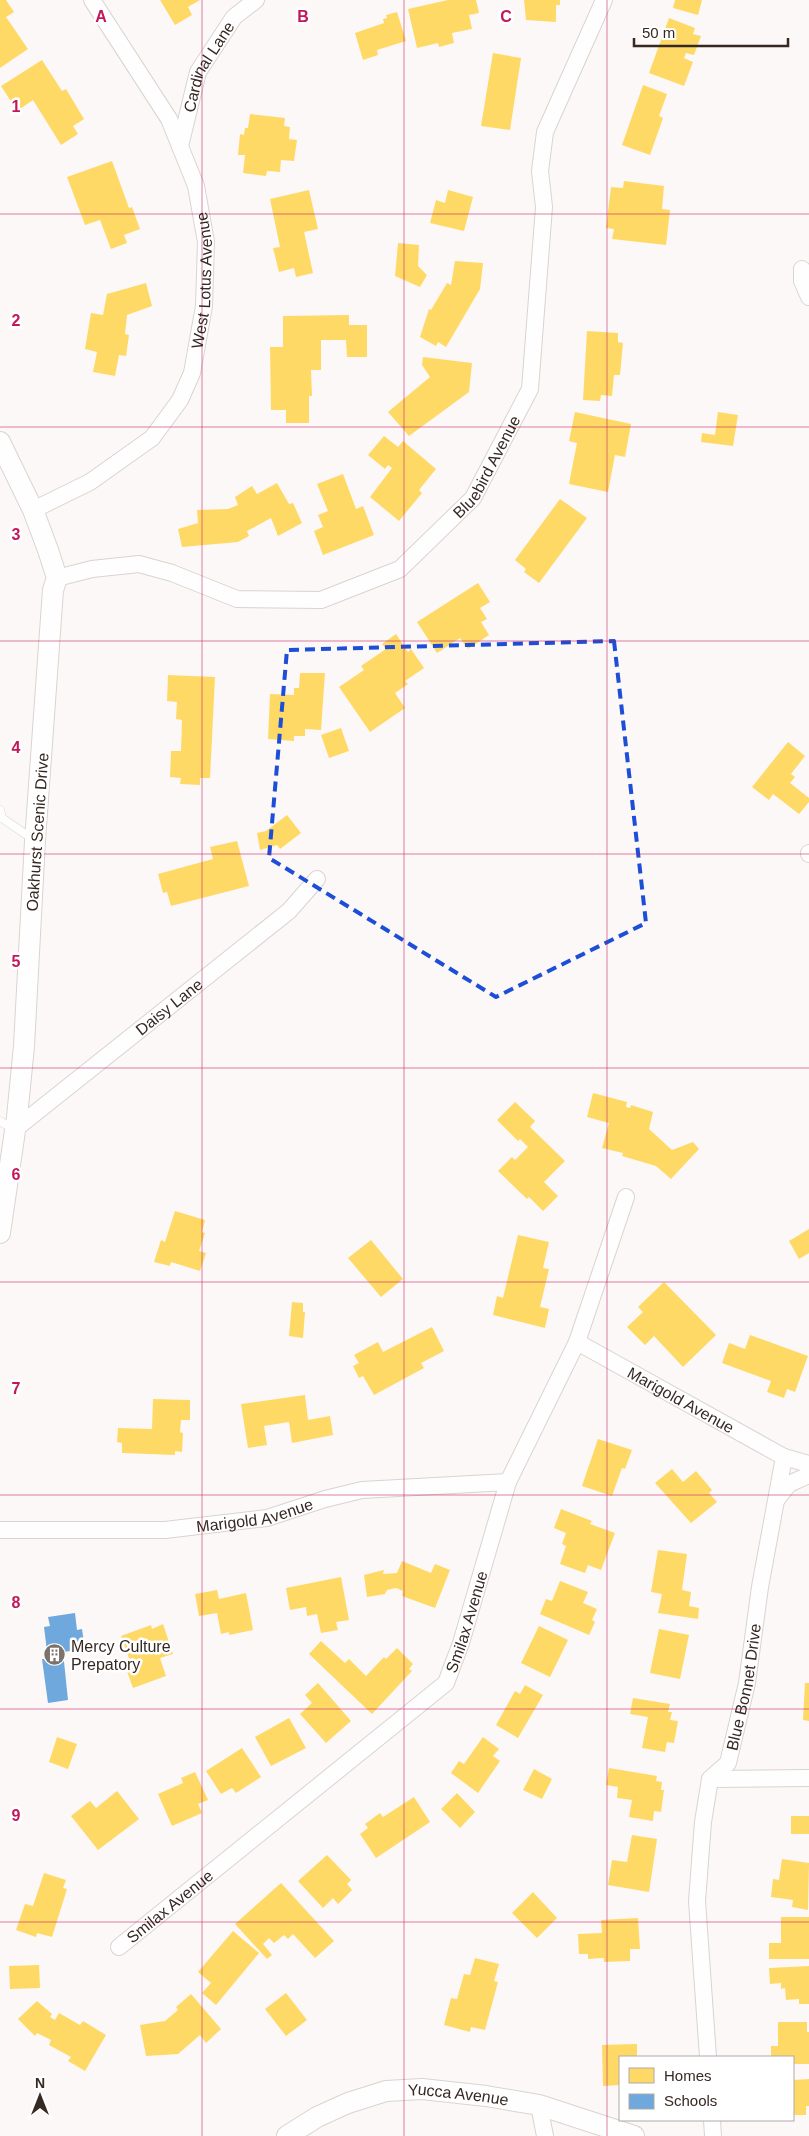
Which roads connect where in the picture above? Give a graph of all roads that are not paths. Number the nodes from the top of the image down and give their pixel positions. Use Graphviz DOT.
graph roads {
  1 [pos="92,0"];
  2 [pos="256,0"];
  3 [pos="604,0"];
  4 [pos="180,146"];
  5 [pos="802,270"];
  6 [pos="809,297"];
  7 [pos="0,442"];
  8 [pos="33,510"];
  9 [pos="57,578"];
  10 [pos="0,810"];
  11 [pos="35,841"];
  12 [pos="317,879"];
  13 [pos="7,1126"];
  14 [pos="626,1197"];
  15 [pos="0,1233"];
  16 [pos="577,1342"];
  17 [pos="784,1457"];
  18 [pos="809,1464"];
  19 [pos="809,1475"];
  20 [pos="508,1482"];
  21 [pos="774,1503"];
  22 [pos="0,1530"];
  23 [pos="809,1778"];
  24 [pos="710,1779"];
  25 [pos="118,1947"];
  26 [pos="708,2056"];
  27 [pos="539,2105"];
  28 [pos="712,2121"];
  29 [pos="287,2136"];
  30 [pos="545,2136"];
  31 [pos="634,2136"];
  32 [pos="713,2136"];
  1 -- 4 [label="street, West Lotus Avenue"];
  2 -- 4 [label="street, Cardinal Lane"];
  3 -- 9 [label="street, Bluebird Avenue"];
  4 -- 8 [label="street, West Lotus Avenue"];
  5 -- 6 [label="street"];
  7 -- 8 [label="street"];
  8 -- 9 [label="street"];
  9 -- 11 [label="street, Oakhurst Scenic Drive"];
  10 -- 11 [label="lane"];
  11 -- 13 [label="street, Oakhurst Scenic Drive"];
  12 -- 13 [label="street, Daisy Lane"];
  13 -- 15 [label="street, Oakhurst Scenic Drive"];
  14 -- 16 [label="street, Smilax Avenue"];
  16 -- 17 [label="street, Marigold Avenue"];
  16 -- 20 [label="street, Smilax Avenue"];
  17 -- 18 [label="street"];
  17 -- 21 [label="street, Blue Bonnet Drive"];
  19 -- 21 [label="street"];
  20 -- 22 [label="street, Marigold Avenue"];
  20 -- 25 [label="street, Smilax Avenue"];
  21 -- 24 [label="street, Blue Bonnet Drive"];
  23 -- 24 [label="street"];
  24 -- 26 [label="street"];
  27 -- 29 [label="street, Yucca Avenue"];
  27 -- 30 [label="street"];
  27 -- 31 [label="street, Yucca Avenue"];
  28 -- 32 [label="street"];
}
